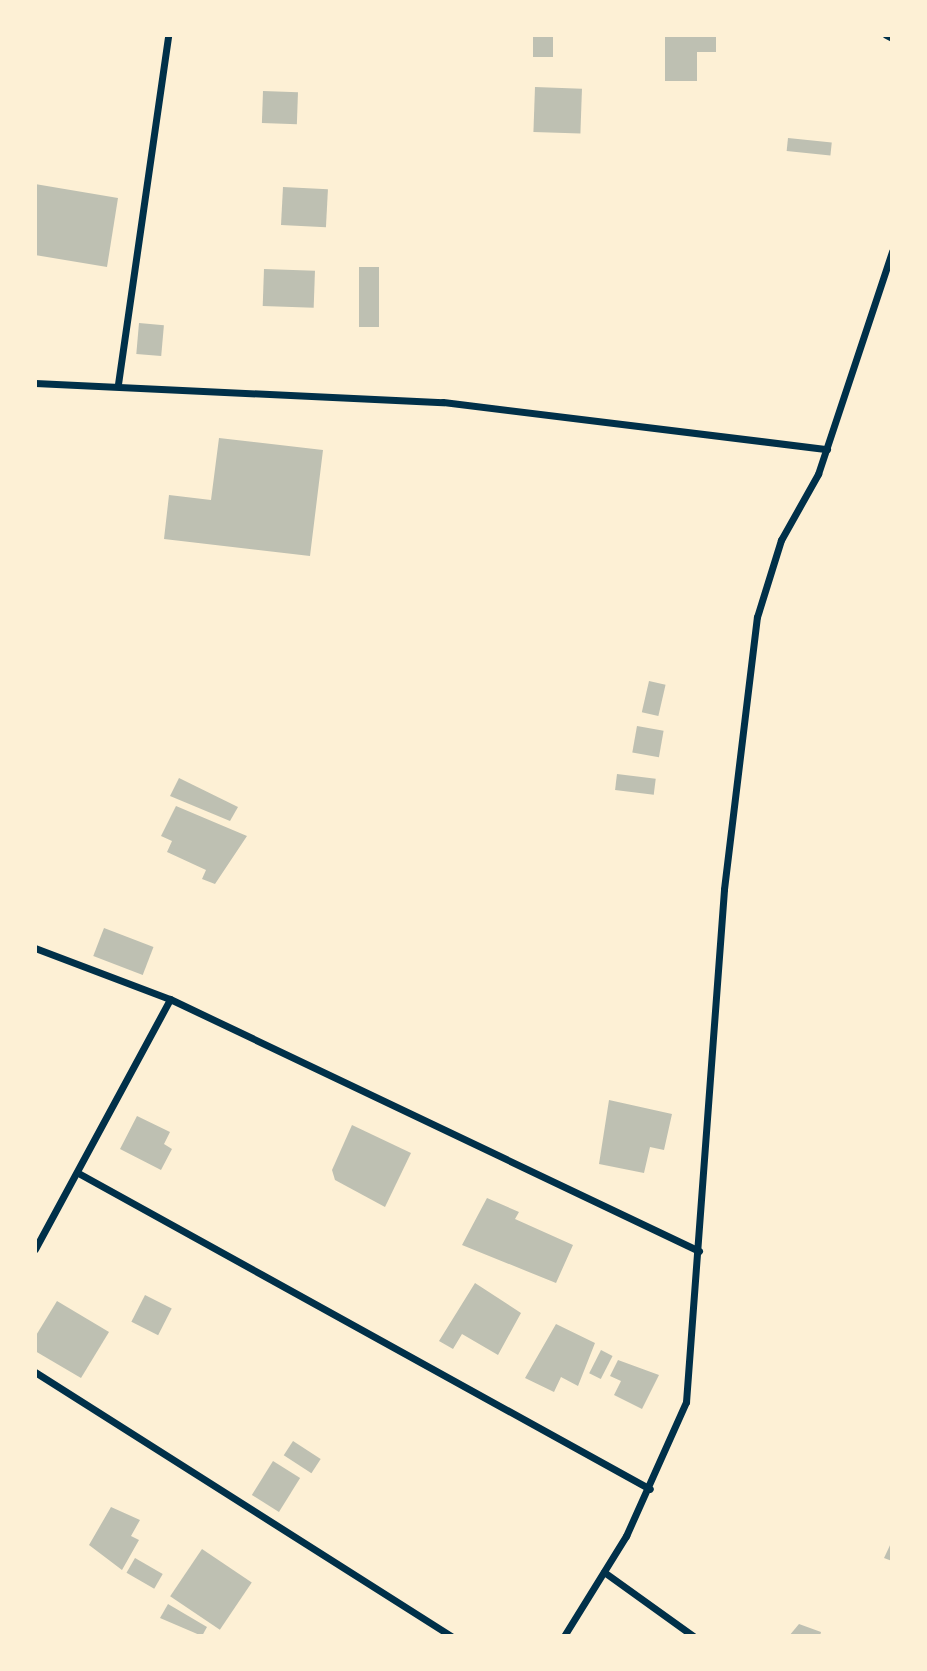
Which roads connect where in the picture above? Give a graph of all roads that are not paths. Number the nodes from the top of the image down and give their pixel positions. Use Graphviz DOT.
graph roads {
  1 [pos="168,35"];
  2 [pos="886,35"];
  3 [pos="892,38"];
  4 [pos="892,251"];
  5 [pos="35,383"];
  6 [pos="118,384"];
  7 [pos="827,449"];
  8 [pos="35,948"];
  9 [pos="170,999"];
  10 [pos="80,1174"];
  11 [pos="35,1249"];
  12 [pos="699,1251"];
  13 [pos="35,1372"];
  14 [pos="650,1489"];
  15 [pos="604,1572"];
  16 [pos="451,1636"];
  17 [pos="564,1636"];
  18 [pos="693,1636"];
  1 -- 6 [label="street"];
  2 -- 3 [label="street"];
  4 -- 7 [label="street"];
  5 -- 6 [label="street"];
  6 -- 7 [label="street"];
  7 -- 12 [label="street"];
  8 -- 9 [label="street"];
  9 -- 10 [label="street"];
  9 -- 12 [label="street"];
  10 -- 11 [label="street"];
  10 -- 14 [label="street"];
  12 -- 14 [label="street"];
  13 -- 16 [label="street"];
  14 -- 15 [label="street"];
  15 -- 17 [label="street"];
  15 -- 18 [label="street"];
}
